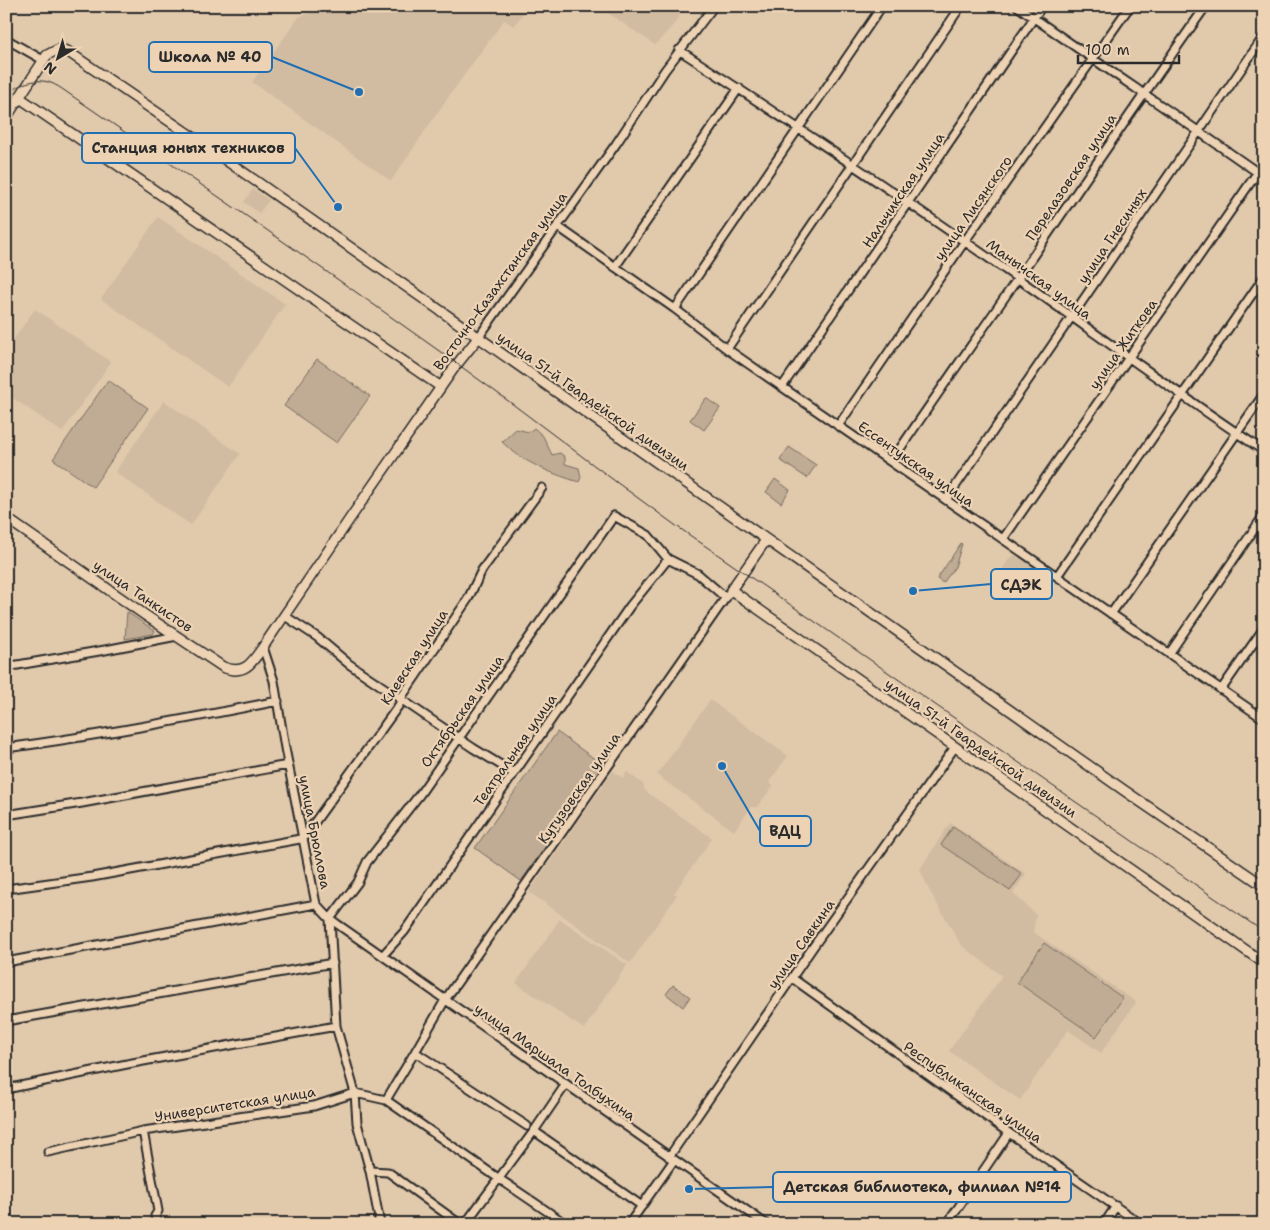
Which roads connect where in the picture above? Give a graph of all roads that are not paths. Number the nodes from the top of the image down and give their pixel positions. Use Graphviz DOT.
graph roads {
  1 [pos="714,6"];
  2 [pos="882,6"];
  3 [pos="961,6"];
  4 [pos="1017,6"];
  5 [pos="1042,6"];
  6 [pos="1130,6"];
  7 [pos="1206,6"];
  8 [pos="1035,18"];
  9 [pos="1264,36"];
  10 [pos="6,39"];
  11 [pos="679,50"];
  12 [pos="1092,59"];
  13 [pos="43,60"];
  14 [pos="739,88"];
  15 [pos="1144,92"];
  16 [pos="20,98"];
  17 [pos="6,118"];
  18 [pos="799,128"];
  19 [pos="1198,132"];
  20 [pos="1264,163"];
  21 [pos="852,164"];
  22 [pos="1261,175"];
  23 [pos="908,203"];
  24 [pos="557,226"];
  25 [pos="965,241"];
  26 [pos="615,267"];
  27 [pos="1264,277"];
  28 [pos="1018,278"];
  29 [pos="675,309"];
  30 [pos="1071,318"];
  31 [pos="478,338"];
  32 [pos="727,349"];
  33 [pos="1128,358"];
  34 [pos="441,387"];
  35 [pos="782,387"];
  36 [pos="1264,394"];
  37 [pos="1182,395"];
  38 [pos="838,426"];
  39 [pos="1236,433"];
  40 [pos="1264,451"];
  41 [pos="892,462"];
  42 [pos="542,488"];
  43 [pos="946,500"];
  44 [pos="1264,515"];
  45 [pos="6,518"];
  46 [pos="1003,539"];
  47 [pos="766,540"];
  48 [pos="668,559"];
  49 [pos="1057,576"];
  50 [pos="732,590"];
  51 [pos="726,598"];
  52 [pos="1111,614"];
  53 [pos="285,616"];
  54 [pos="1264,628"];
  55 [pos="177,636"];
  56 [pos="263,647"];
  57 [pos="1169,654"];
  58 [pos="6,667"];
  59 [pos="1221,690"];
  60 [pos="401,699"];
  61 [pos="278,701"];
  62 [pos="1264,719"];
  63 [pos="458,738"];
  64 [pos="955,747"];
  65 [pos="6,748"];
  66 [pos="288,765"];
  67 [pos="514,773"];
  68 [pos="6,815"];
  69 [pos="304,837"];
  70 [pos="1264,886"];
  71 [pos="6,889"];
  72 [pos="316,904"];
  73 [pos="330,919"];
  74 [pos="383,955"];
  75 [pos="6,962"];
  76 [pos="333,963"];
  77 [pos="1264,963"];
  78 [pos="792,978"];
  79 [pos="445,1000"];
  80 [pos="6,1021"];
  81 [pos="336,1026"];
  82 [pos="415,1052"];
  83 [pos="566,1084"];
  84 [pos="6,1089"];
  85 [pos="355,1093"];
  86 [pos="386,1100"];
  87 [pos="526,1126"];
  88 [pos="534,1131"];
  89 [pos="143,1132"];
  90 [pos="1009,1133"];
  91 [pos="48,1152"];
  92 [pos="672,1158"];
  93 [pos="370,1171"];
  94 [pos="498,1178"];
  95 [pos="642,1206"];
  96 [pos="1116,1206"];
  97 [pos="158,1224"];
  98 [pos="380,1224"];
  99 [pos="460,1224"];
  100 [pos="465,1224"];
  101 [pos="566,1224"];
  102 [pos="630,1224"];
  103 [pos="766,1224"];
  104 [pos="946,1224"];
  105 [pos="1104,1224"];
  106 [pos="1142,1224"];
  1 -- 11 [label="street, Восточно-Казахстанская улица"];
  2 -- 18 [label="street"];
  3 -- 21 [label="street"];
  4 -- 8 [label="street"];
  5 -- 8 [label="street, Нальчикская улица"];
  6 -- 12 [label="street, улица Лисянского"];
  7 -- 15 [label="street, Перелазовская улица"];
  8 -- 12 [label="street"];
  8 -- 23 [label="street, Нальчикская улица"];
  9 -- 19 [label="street, улица Гнесиных"];
  10 -- 13 [label="street"];
  11 -- 14 [label="street"];
  11 -- 24 [label="street, Восточно-Казахстанская улица"];
  12 -- 15 [label="street"];
  12 -- 25 [label="street, улица Лисянского"];
  13 -- 16 [label="main road"];
  13 -- 31 [label="main road, улица 51-й Гвардейской дивизии"];
  14 -- 18 [label="street"];
  14 -- 26 [label="street"];
  15 -- 19 [label="street"];
  15 -- 28 [label="street, Перелазовская улица"];
  16 -- 17 [label="main road"];
  16 -- 34 [label="main road"];
  18 -- 21 [label="street, Манычская улица"];
  18 -- 29 [label="street"];
  19 -- 22 [label="street"];
  19 -- 30 [label="street, улица Гнесиных"];
  20 -- 22 [label="street, улица Житкова"];
  21 -- 23 [label="street, Манычская улица"];
  21 -- 32 [label="street"];
  22 -- 33 [label="street, улица Житкова"];
  23 -- 25 [label="street, Манычская улица"];
  23 -- 35 [label="street, Нальчикская улица"];
  24 -- 26 [label="street, Ессентукская улица"];
  24 -- 31 [label="street, Восточно-Казахстанская улица"];
  25 -- 28 [label="street, Манычская улица"];
  25 -- 38 [label="street, улица Лисянского"];
  26 -- 29 [label="street, Ессентукская улица"];
  27 -- 37 [label="street"];
  28 -- 30 [label="street, Манычская улица"];
  28 -- 41 [label="street, Перелазовская улица"];
  29 -- 32 [label="street, Ессентукская улица"];
  30 -- 33 [label="street, Манычская улица"];
  30 -- 43 [label="street, улица Гнесиных"];
  31 -- 34 [label="main road, Восточно-Казахстанская улица"];
  31 -- 47 [label="main road, улица 51-й Гвардейской дивизии"];
  32 -- 35 [label="street, Ессентукская улица"];
  33 -- 37 [label="street, Манычская улица"];
  33 -- 46 [label="street, улица Житкова"];
  34 -- 53 [label="main road, Восточно-Казахстанская улица"];
  35 -- 38 [label="street, Ессентукская улица"];
  36 -- 39 [label="street"];
  37 -- 39 [label="street, Манычская улица"];
  37 -- 49 [label="street"];
  38 -- 41 [label="street, Ессентукская улица"];
  39 -- 40 [label="street, Манычская улица"];
  39 -- 52 [label="street"];
  41 -- 43 [label="street, Ессентукская улица"];
  42 -- 60 [label="street, Киевская улица"];
  43 -- 46 [label="street, Ессентукская улица"];
  44 -- 57 [label="street"];
  45 -- 55 [label="main road, улица Танкистов"];
  46 -- 49 [label="street, Ессентукская улица"];
  47 -- 50 [label="main road"];
  47 -- 70 [label="main road, улица 51-й Гвардейской дивизии"];
  48 -- 51 [label="street"];
  48 -- 63 [label="street, Октябрьская улица"];
  48 -- 67 [label="street, Театральная улица"];
  49 -- 52 [label="street, Ессентукская улица"];
  50 -- 51 [label="street, Кутузовская улица"];
  50 -- 64 [label="main road, улица 51-й Гвардейской дивизии"];
  51 -- 79 [label="street, Кутузовская улица"];
  52 -- 57 [label="street, Ессентукская улица"];
  53 -- 56 [label="main road, Восточно-Казахстанская улица"];
  53 -- 60 [label="street"];
  54 -- 59 [label="street"];
  55 -- 56 [label="main road, улица Танкистов"];
  55 -- 58 [label="street"];
  56 -- 61 [label="street, улица Брюллова"];
  57 -- 59 [label="street, Ессентукская улица"];
  59 -- 62 [label="street, Ессентукская улица"];
  60 -- 63 [label="street"];
  60 -- 69 [label="street, Киевская улица"];
  61 -- 65 [label="street"];
  61 -- 66 [label="street, улица Брюллова"];
  63 -- 67 [label="street"];
  63 -- 73 [label="street, Октябрьская улица"];
  64 -- 77 [label="main road, улица 51-й Гвардейской дивизии"];
  64 -- 78 [label="street, улица Савкина"];
  66 -- 68 [label="street"];
  66 -- 69 [label="street, улица Брюллова"];
  67 -- 74 [label="street, Театральная улица"];
  69 -- 71 [label="street"];
  69 -- 72 [label="street, улица Брюллова"];
  72 -- 73 [label="street, улица Брюллова"];
  72 -- 75 [label="street"];
  73 -- 74 [label="street, улица Маршала Толбухина"];
  73 -- 76 [label="street"];
  74 -- 79 [label="street, улица Маршала Толбухина"];
  76 -- 80 [label="street"];
  76 -- 81 [label="street"];
  78 -- 90 [label="street, Республиканская улица"];
  78 -- 92 [label="street, улица Савкина"];
  79 -- 82 [label="street, Кутузовская улица"];
  79 -- 83 [label="street, улица Маршала Толбухина"];
  81 -- 84 [label="street"];
  81 -- 85 [label="street"];
  82 -- 86 [label="street"];
  82 -- 87 [label="street"];
  83 -- 88 [label="street"];
  83 -- 92 [label="street, улица Маршала Толбухина"];
  85 -- 86 [label="street"];
  85 -- 89 [label="street, Университетская улица"];
  85 -- 93 [label="street"];
  86 -- 94 [label="street"];
  88 -- 94 [label="street"];
  88 -- 95 [label="street"];
  89 -- 91 [label="street, Университетская улица"];
  89 -- 97 [label="street"];
  90 -- 96 [label="street, Республиканская улица"];
  90 -- 104 [label="street"];
  92 -- 95 [label="street, улица Савкина"];
  92 -- 103 [label="street, улица Маршала Толбухина"];
  93 -- 98 [label="street"];
  93 -- 99 [label="street"];
  94 -- 100 [label="street"];
  94 -- 101 [label="street"];
  95 -- 102 [label="street, улица Савкина"];
  96 -- 105 [label="street"];
  96 -- 106 [label="street, Республиканская улица"];
}
